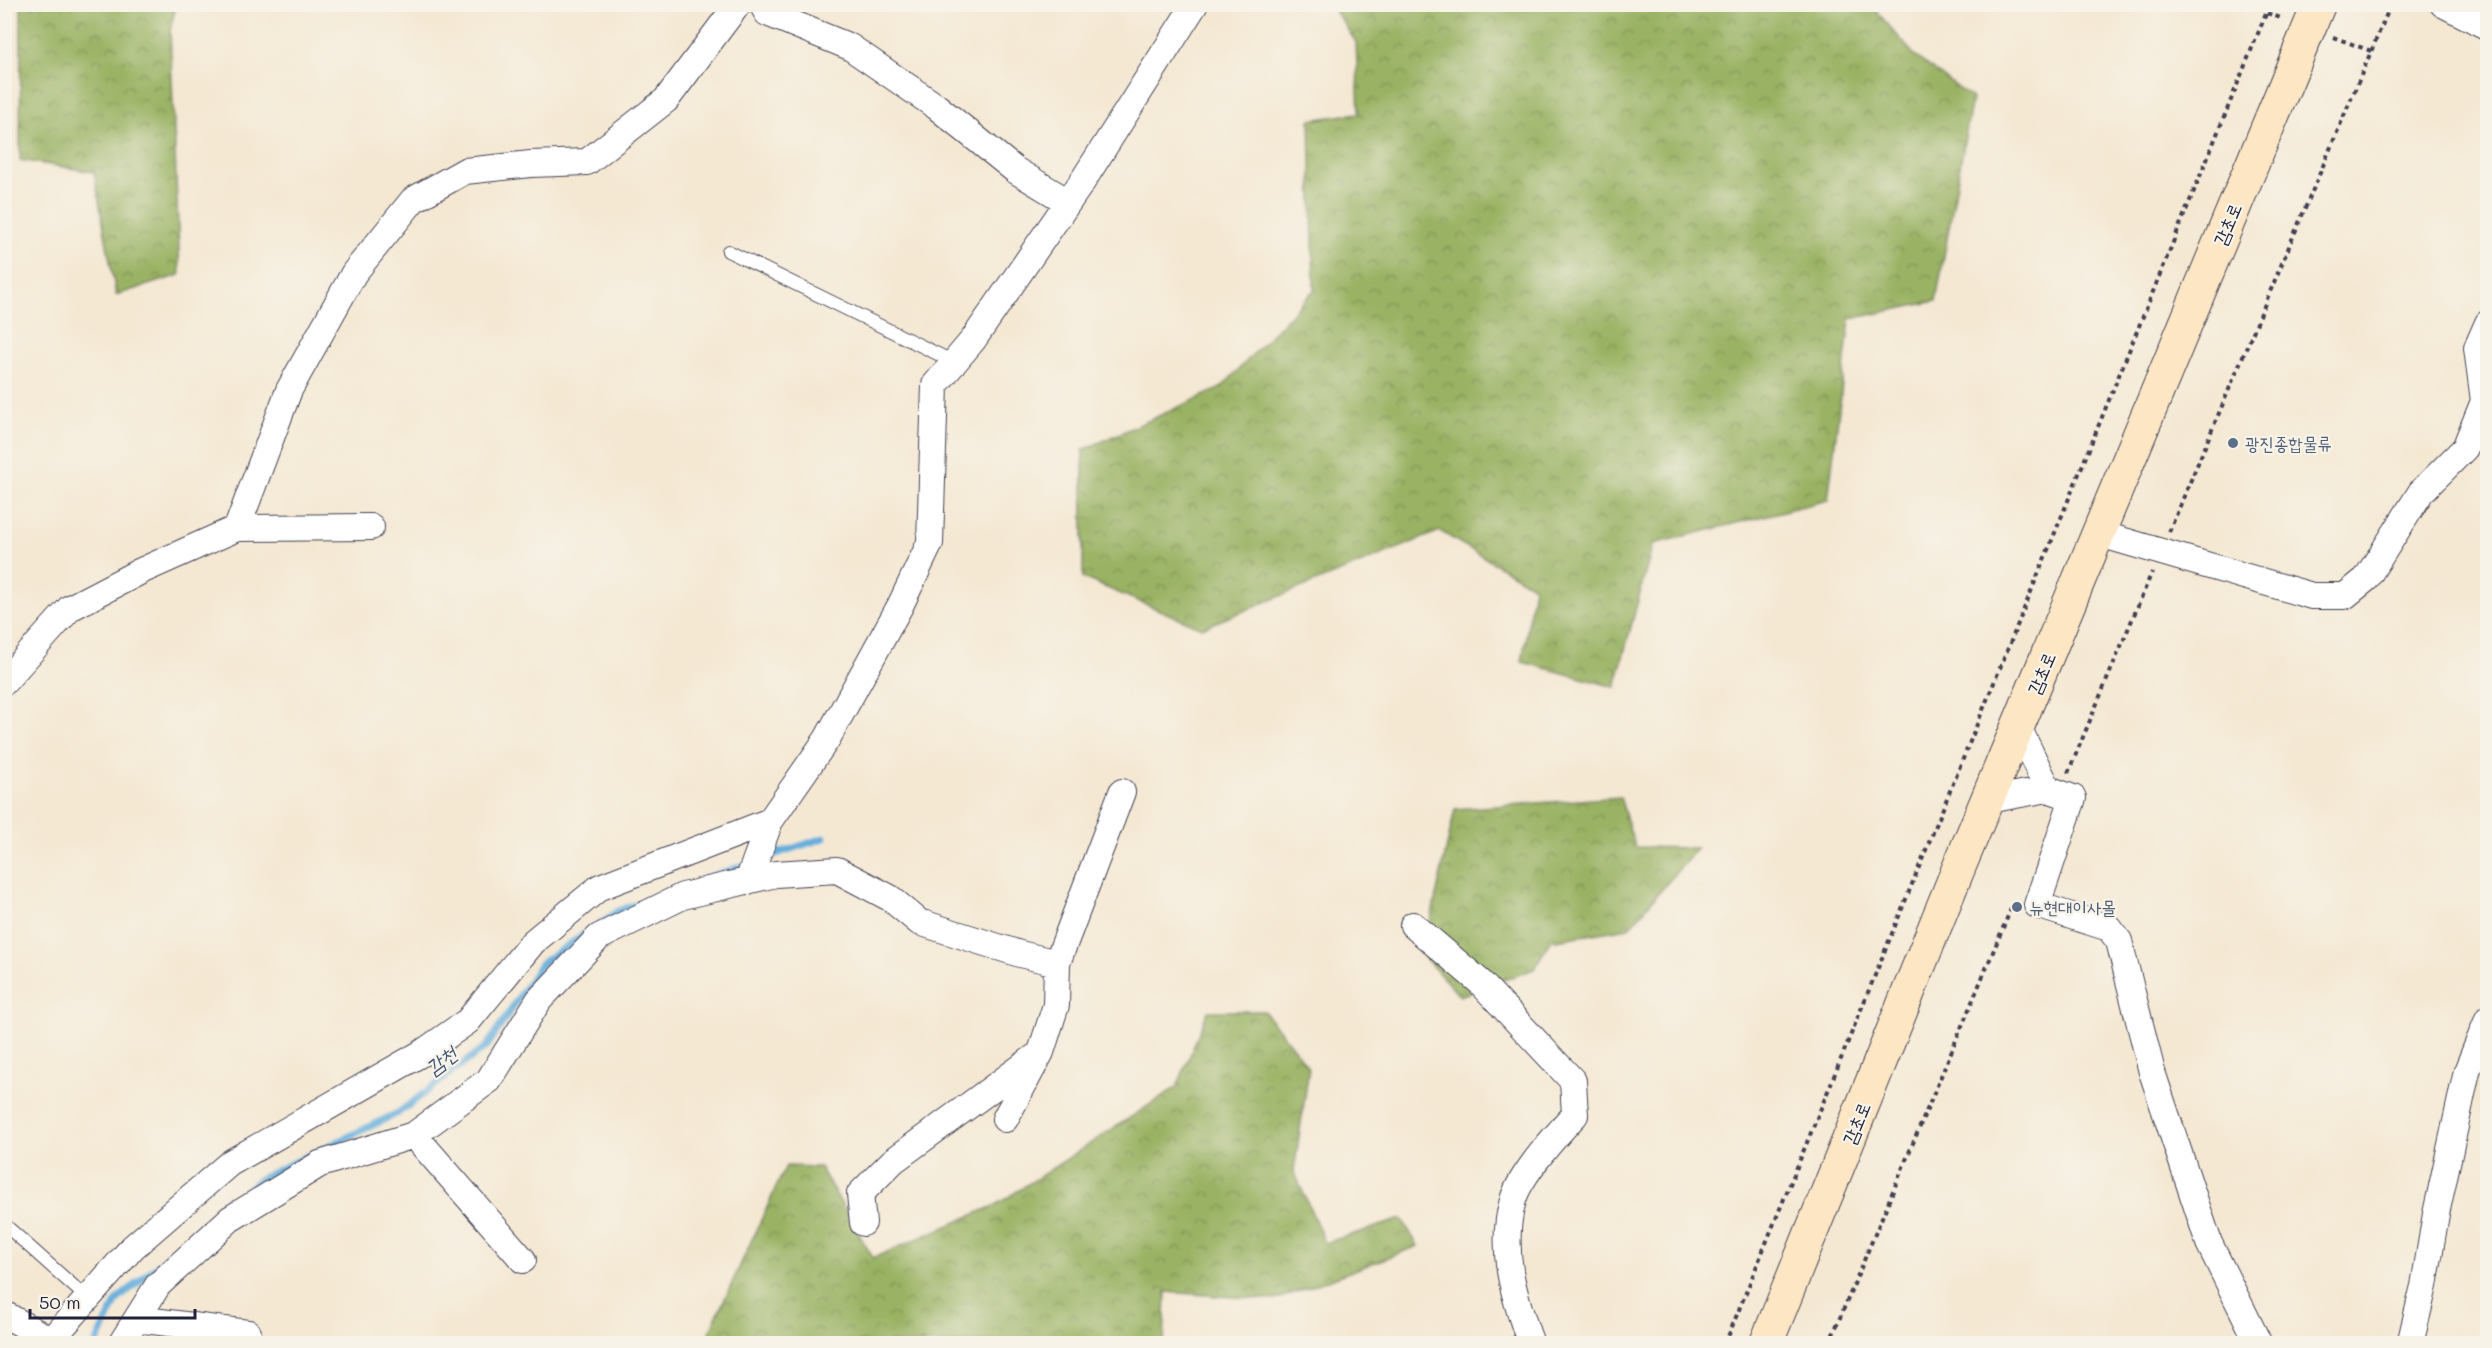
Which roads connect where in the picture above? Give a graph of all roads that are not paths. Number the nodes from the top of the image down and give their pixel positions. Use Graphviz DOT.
graph roads {
  1 [pos="738,4"];
  2 [pos="762,4"];
  3 [pos="1195,4"];
  4 [pos="2319,4"];
  5 [pos="2443,4"];
  6 [pos="2487,27"];
  7 [pos="1068,202"];
  8 [pos="728,251"];
  9 [pos="2487,323"];
  10 [pos="954,362"];
  11 [pos="371,527"];
  12 [pos="237,528"];
  13 [pos="2100,534"];
  14 [pos="4,682"];
  15 [pos="2018,727"];
  16 [pos="2054,791"];
  17 [pos="1122,792"];
  18 [pos="1988,800"];
  19 [pos="766,830"];
  20 [pos="749,879"];
  21 [pos="1413,925"];
  22 [pos="1057,963"];
  23 [pos="2487,1019"];
  24 [pos="1041,1052"];
  25 [pos="1005,1119"];
  26 [pos="414,1136"];
  27 [pos="863,1223"];
  28 [pos="4,1224"];
  29 [pos="524,1260"];
  30 [pos="87,1298"];
  31 [pos="4,1314"];
  32 [pos="137,1319"];
  33 [pos="248,1333"];
  34 [pos="54,1342"];
  35 [pos="121,1344"];
  36 [pos="1531,1344"];
  37 [pos="1766,1344"];
  38 [pos="2259,1344"];
  39 [pos="2410,1344"];
  1 -- 12 [label="street"];
  2 -- 7 [label="street"];
  3 -- 7 [label="street"];
  4 -- 13 [label="main road, 감초로"];
  5 -- 6 [label="street"];
  7 -- 10 [label="street"];
  8 -- 10 [label="lane"];
  9 -- 13 [label="street"];
  10 -- 19 [label="street"];
  11 -- 12 [label="street"];
  12 -- 14 [label="street"];
  13 -- 15 [label="main road, 감초로"];
  15 -- 16 [label="street"];
  15 -- 18 [label="main road, 감초로"];
  16 -- 18 [label="street"];
  16 -- 38 [label="street"];
  17 -- 22 [label="street"];
  18 -- 37 [label="main road, 감초로"];
  19 -- 20 [label="street"];
  19 -- 30 [label="street"];
  20 -- 22 [label="street"];
  20 -- 26 [label="street"];
  21 -- 36 [label="street"];
  22 -- 24 [label="street"];
  23 -- 39 [label="street"];
  24 -- 25 [label="street"];
  24 -- 27 [label="street"];
  26 -- 29 [label="street"];
  26 -- 32 [label="street"];
  28 -- 30 [label="lane"];
  30 -- 34 [label="street"];
  31 -- 34 [label="street"];
  32 -- 33 [label="street"];
  32 -- 35 [label="street"];
}
